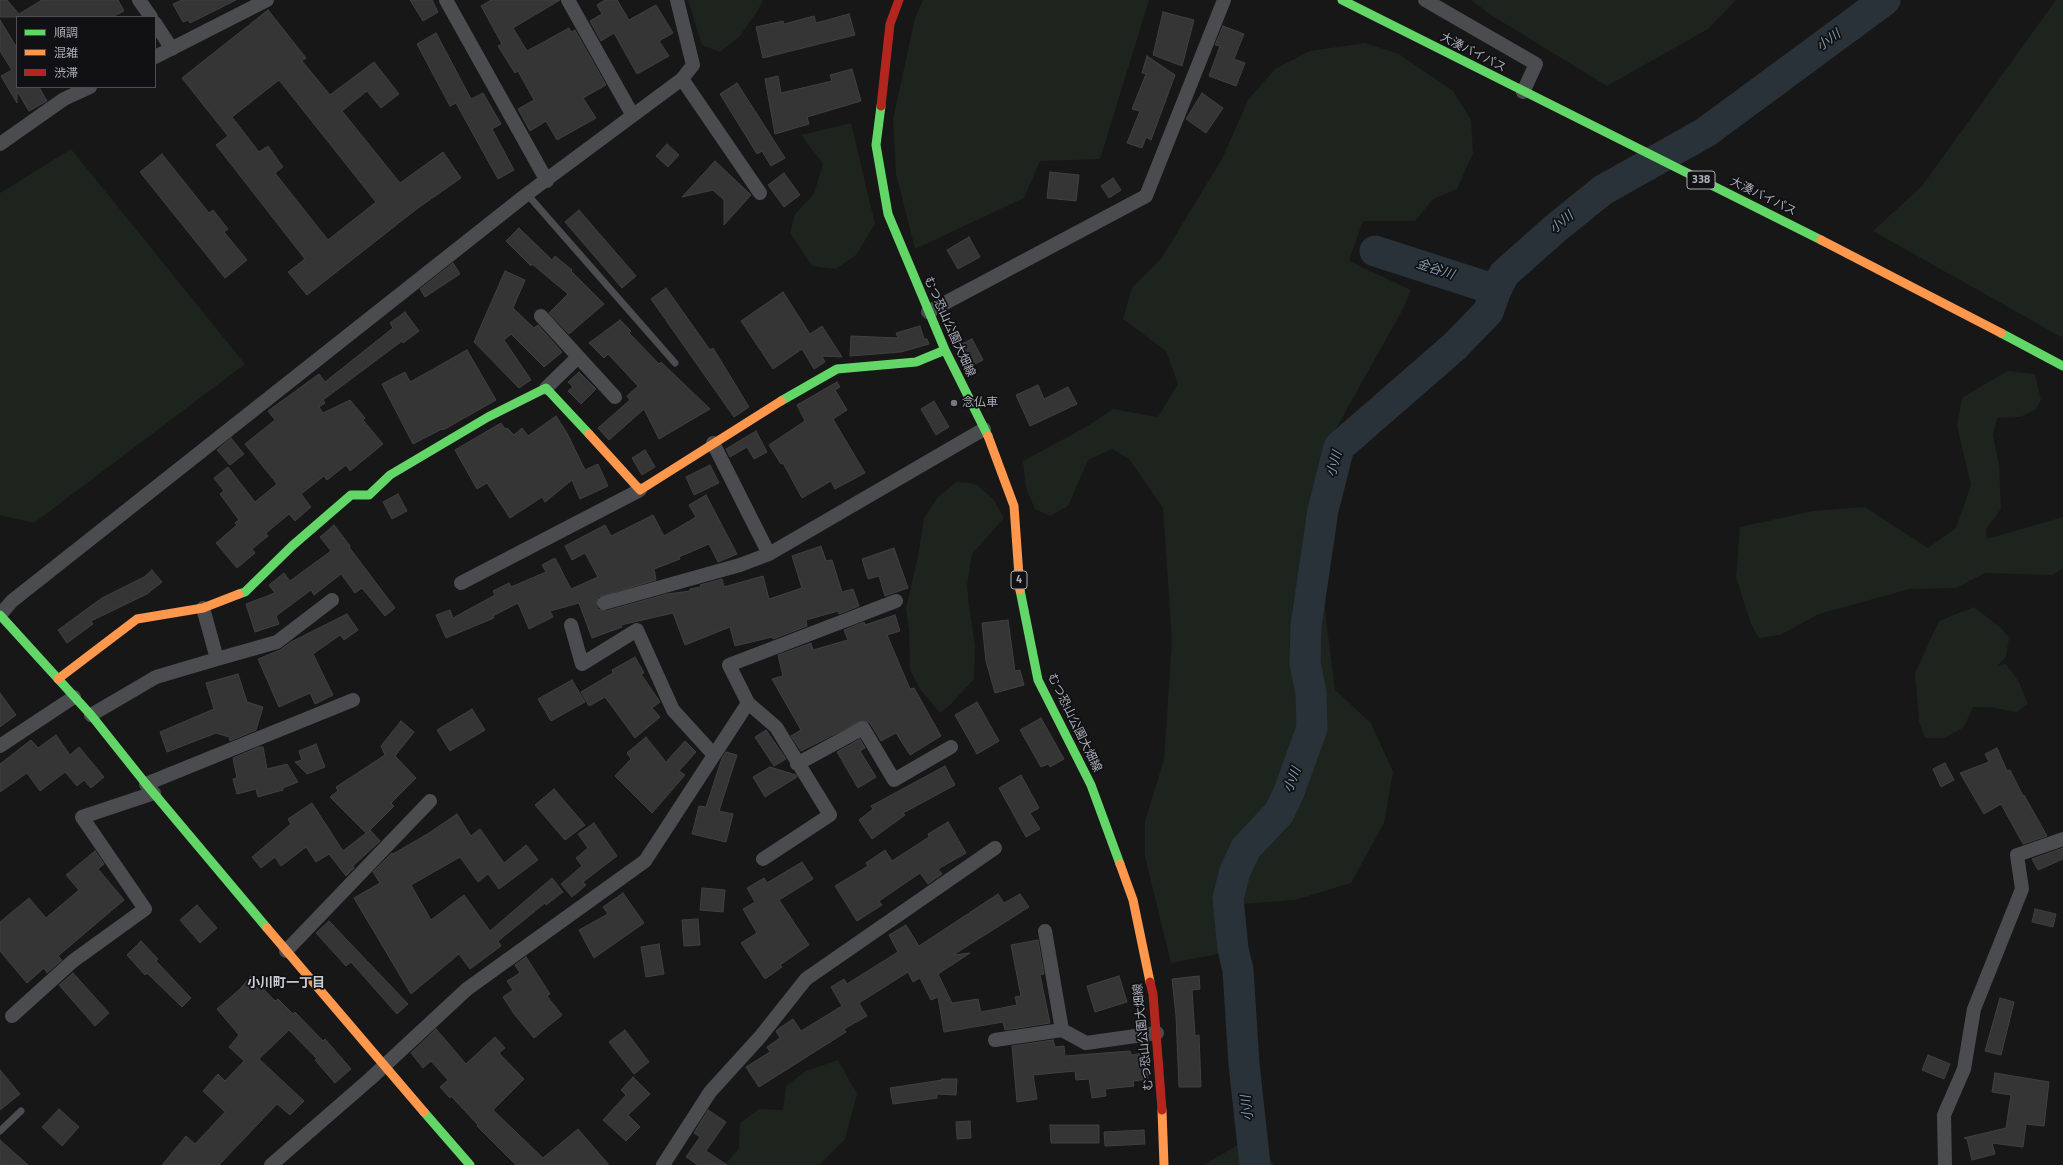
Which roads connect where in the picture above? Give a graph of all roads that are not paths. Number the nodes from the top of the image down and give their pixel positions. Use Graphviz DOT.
graph roads {
  1 [pos="139,0"];
  2 [pos="267,0"];
  3 [pos="446,0"];
  4 [pos="568,0"];
  5 [pos="677,0"];
  6 [pos="899,0"];
  7 [pos="1224,0"];
  8 [pos="1342,0"];
  9 [pos="1425,0"];
  10 [pos="150,16"];
  11 [pos="156,25"];
  12 [pos="172,49"];
  13 [pos="156,57"];
  14 [pos="682,78"];
  15 [pos="88,88"];
  16 [pos="1523,92"];
  17 [pos="632,114"];
  18 [pos="0,144"];
  19 [pos="547,181"];
  20 [pos="760,193"];
  21 [pos="527,194"];
  22 [pos="928,312"];
  23 [pos="541,316"];
  24 [pos="945,350"];
  25 [pos="578,357"];
  26 [pos="676,363"];
  27 [pos="2063,366"];
  28 [pos="546,388"];
  29 [pos="614,397"];
  30 [pos="984,429"];
  31 [pos="714,443"];
  32 [pos="640,490"];
  33 [pos="769,554"];
  34 [pos="461,583"];
  35 [pos="332,600"];
  36 [pos="896,602"];
  37 [pos="604,603"];
  38 [pos="203,608"];
  39 [pos="0,615"];
  40 [pos="571,625"];
  41 [pos="217,659"];
  42 [pos="58,679"];
  43 [pos="74,697"];
  44 [pos="353,700"];
  45 [pos="748,703"];
  46 [pos="91,715"];
  47 [pos="0,746"];
  48 [pos="951,747"];
  49 [pos="714,756"];
  50 [pos="797,764"];
  51 [pos="150,788"];
  52 [pos="430,801"];
  53 [pos="2063,839"];
  54 [pos="995,848"];
  55 [pos="763,859"];
  56 [pos="1045,930"];
  57 [pos="286,951"];
  58 [pos="12,1016"];
  59 [pos="1062,1030"];
  60 [pos="1156,1033"];
  61 [pos="995,1040"];
  62 [pos="384,1064"];
  63 [pos="21,1111"];
  64 [pos="0,1131"];
  65 [pos="271,1165"];
  66 [pos="470,1165"];
  67 [pos="663,1165"];
  68 [pos="1164,1165"];
  69 [pos="1945,1165"];
  1 -- 10 [label="street"];
  2 -- 12 [label="street"];
  3 -- 19 [label="street"];
  4 -- 17 [label="street"];
  5 -- 14 [label="street"];
  6 -- 22 [label="main road, むつ恐山公園大畑線 / 4"];
  7 -- 22 [label="street"];
  8 -- 16 [label="main road, 大湊バイパス / 338"];
  9 -- 16 [label="street"];
  11 -- 12 [label="street"];
  12 -- 13 [label="street"];
  14 -- 17 [label="street"];
  14 -- 20 [label="street"];
  15 -- 18 [label="street"];
  16 -- 27 [label="main road, 大湊バイパス / 338"];
  17 -- 19 [label="street"];
  19 -- 21 [label="street"];
  21 -- 26 [label="lane"];
  21 -- 39 [label="street"];
  22 -- 24 [label="main road, むつ恐山公園大畑線 / 4"];
  23 -- 25 [label="street"];
  24 -- 30 [label="main road, むつ恐山公園大畑線 / 4"];
  24 -- 31 [label="main road"];
  25 -- 28 [label="street"];
  25 -- 29 [label="street"];
  28 -- 32 [label="main road"];
  28 -- 38 [label="main road"];
  30 -- 33 [label="street"];
  30 -- 60 [label="main road, むつ恐山公園大畑線 / 4"];
  31 -- 32 [label="main road"];
  31 -- 33 [label="street"];
  32 -- 34 [label="street"];
  33 -- 37 [label="street"];
  35 -- 41 [label="street"];
  36 -- 45 [label="street"];
  38 -- 41 [label="street"];
  38 -- 42 [label="main road"];
  39 -- 42 [label="main road"];
  40 -- 49 [label="street"];
  41 -- 46 [label="street"];
  42 -- 43 [label="main road"];
  43 -- 46 [label="main road"];
  43 -- 47 [label="street"];
  44 -- 51 [label="street"];
  45 -- 49 [label="street"];
  45 -- 50 [label="street"];
  46 -- 51 [label="main road"];
  48 -- 50 [label="street"];
  49 -- 62 [label="street"];
  50 -- 55 [label="street"];
  51 -- 57 [label="main road"];
  51 -- 58 [label="street"];
  52 -- 57 [label="street"];
  53 -- 69 [label="street"];
  54 -- 67 [label="street"];
  56 -- 59 [label="street"];
  57 -- 62 [label="main road"];
  59 -- 60 [label="street"];
  59 -- 61 [label="street"];
  60 -- 68 [label="main road, むつ恐山公園大畑線 / 4"];
  62 -- 65 [label="street"];
  62 -- 66 [label="main road"];
  63 -- 64 [label="lane"];
}
